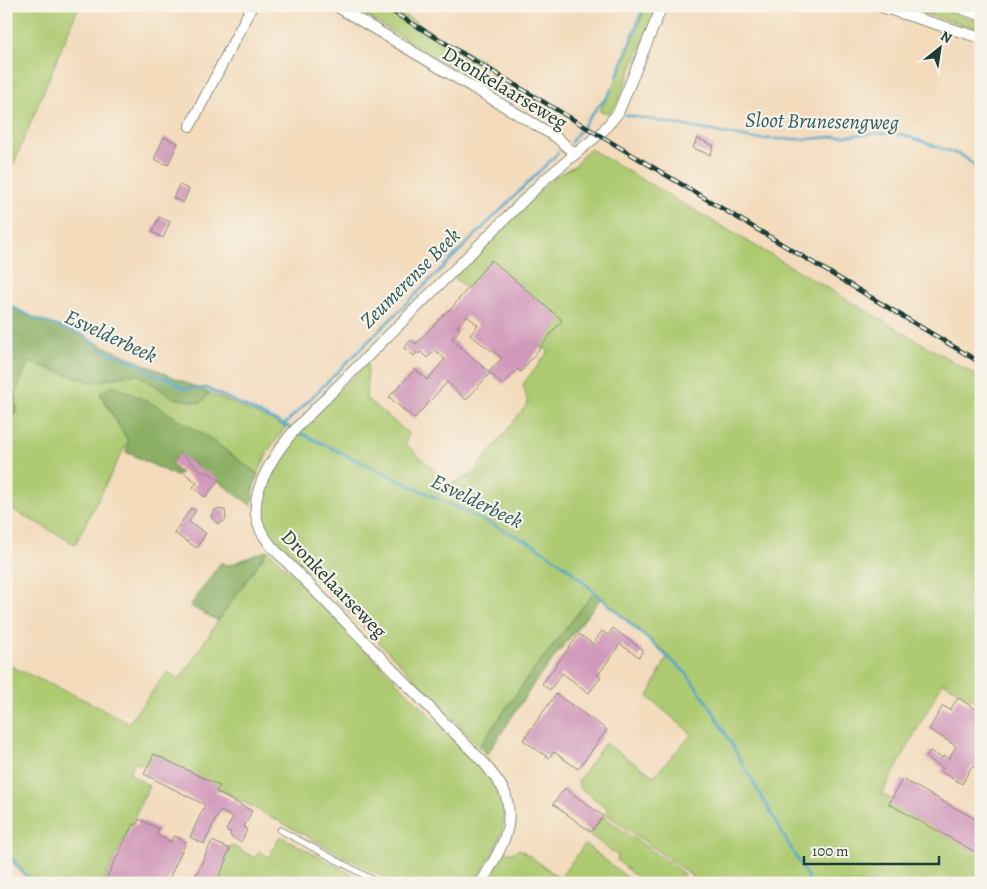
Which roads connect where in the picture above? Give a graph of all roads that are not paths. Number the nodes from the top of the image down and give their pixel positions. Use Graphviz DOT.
graph roads {
  1 [pos="252,6"];
  2 [pos="336,6"];
  3 [pos="662,6"];
  4 [pos="878,6"];
  5 [pos="966,6"];
  6 [pos="981,11"];
  7 [pos="981,38"];
  8 [pos="190,126"];
  9 [pos="575,154"];
  10 [pos="280,830"];
  11 [pos="379,883"];
  12 [pos="481,883"];
  1 -- 8 [label="street"];
  2 -- 9 [label="street, Dronkelaarseweg"];
  3 -- 9 [label="street"];
  4 -- 7 [label="street"];
  5 -- 6 [label="highway"];
  9 -- 12 [label="street, Dronkelaarseweg"];
  10 -- 11 [label="lane"];
}
